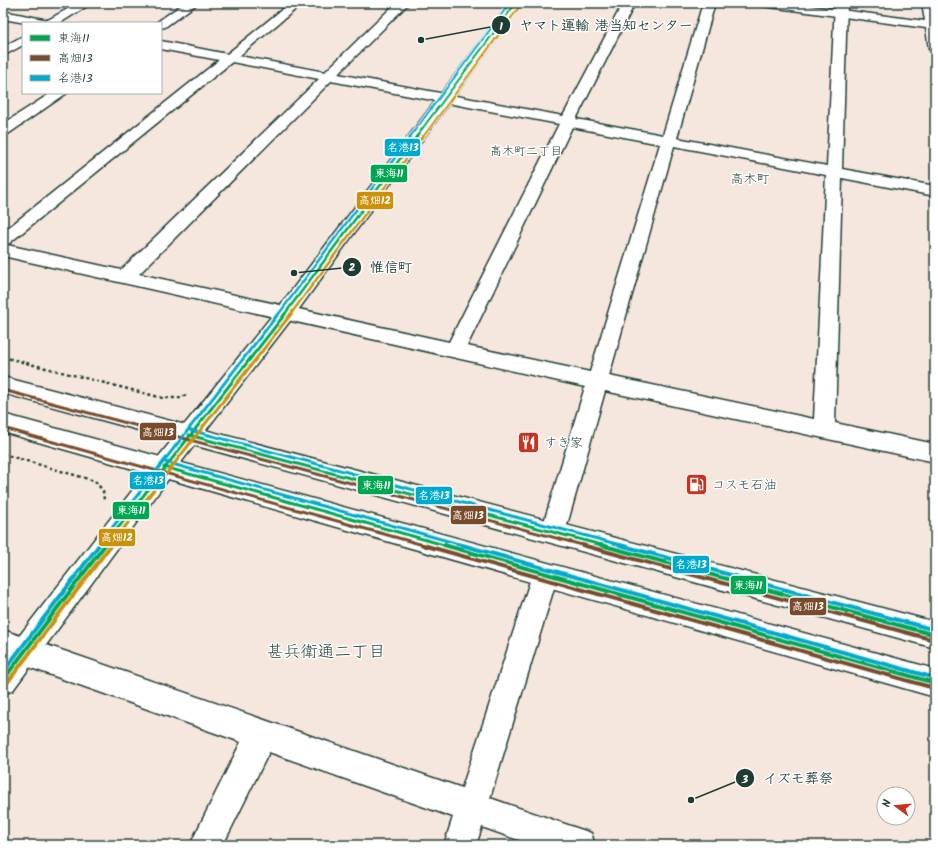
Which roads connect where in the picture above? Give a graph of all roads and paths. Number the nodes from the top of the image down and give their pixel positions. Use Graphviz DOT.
graph roads {
  1 [pos="86,3"];
  2 [pos="192,3"];
  3 [pos="297,3"];
  4 [pos="403,3"];
  5 [pos="516,3"];
  6 [pos="630,3"];
  7 [pos="709,3"];
  8 [pos="762,3"];
  9 [pos="928,3"];
  10 [pos="841,8"];
  11 [pos="3,15"];
  12 [pos="40,22"];
  13 [pos="54,22"];
  14 [pos="162,23"];
  15 [pos="933,25"];
  16 [pos="22,41"];
  17 [pos="162,45"];
  18 [pos="935,49"];
  19 [pos="3,52"];
  20 [pos="228,58"];
  21 [pos="327,78"];
  22 [pos="58,94"];
  23 [pos="444,99"];
  24 [pos="567,122"];
  25 [pos="3,131"];
  26 [pos="669,141"];
  27 [pos="833,172"];
  28 [pos="935,190"];
  29 [pos="3,241"];
  30 [pos="3,250"];
  31 [pos="125,276"];
  32 [pos="286,312"];
  33 [pos="455,350"];
  34 [pos="3,357"];
  35 [pos="598,382"];
  36 [pos="3,385"];
  37 [pos="192,391"];
  38 [pos="3,423"];
  39 [pos="824,430"];
  40 [pos="189,436"];
  41 [pos="935,453"];
  42 [pos="3,454"];
  43 [pos="164,467"];
  44 [pos="105,502"];
  45 [pos="553,532"];
  46 [pos="546,575"];
  47 [pos="935,635"];
  48 [pos="14,648"];
  49 [pos="3,680"];
  50 [pos="935,683"];
  51 [pos="261,735"];
  52 [pos="471,808"];
  53 [pos="206,845"];
  54 [pos="460,845"];
  55 [pos="578,845"];
  1 -- 13 [label="street"];
  2 -- 14 [label="street"];
  3 -- 20 [label="street"];
  4 -- 21 [label="street"];
  5 -- 23 [label="street"];
  6 -- 24 [label="street"];
  7 -- 26 [label="street"];
  8 -- 10 [label="street"];
  9 -- 15 [label="street"];
  10 -- 15 [label="street"];
  10 -- 27 [label="street"];
  11 -- 12 [label="street"];
  15 -- 18 [label="street"];
  16 -- 19 [label="street"];
  17 -- 20 [label="street"];
  20 -- 21 [label="street"];
  20 -- 29 [label="street"];
  21 -- 23 [label="street"];
  21 -- 31 [label="street"];
  22 -- 25 [label="street"];
  23 -- 24 [label="street"];
  23 -- 32 [label="street"];
  24 -- 26 [label="street"];
  24 -- 33 [label="street"];
  26 -- 27 [label="street"];
  26 -- 35 [label="street"];
  27 -- 28 [label="street"];
  27 -- 39 [label="street"];
  30 -- 31 [label="street"];
  31 -- 32 [label="street"];
  32 -- 33 [label="street"];
  32 -- 40 [label="street"];
  33 -- 35 [label="street"];
  34 -- 37 [label="path"];
  35 -- 39 [label="street"];
  35 -- 45 [label="street"];
  36 -- 40 [label="street"];
  38 -- 43 [label="street"];
  39 -- 41 [label="street"];
  40 -- 43 [label="street"];
  40 -- 45 [label="street"];
  42 -- 44 [label="path"];
  43 -- 46 [label="street"];
  43 -- 48 [label="street"];
  45 -- 47 [label="street"];
  46 -- 50 [label="street"];
  46 -- 52 [label="street"];
  48 -- 49 [label="street"];
  48 -- 51 [label="street"];
  51 -- 52 [label="street"];
  51 -- 53 [label="street"];
  52 -- 54 [label="street"];
  52 -- 55 [label="street"];
}
